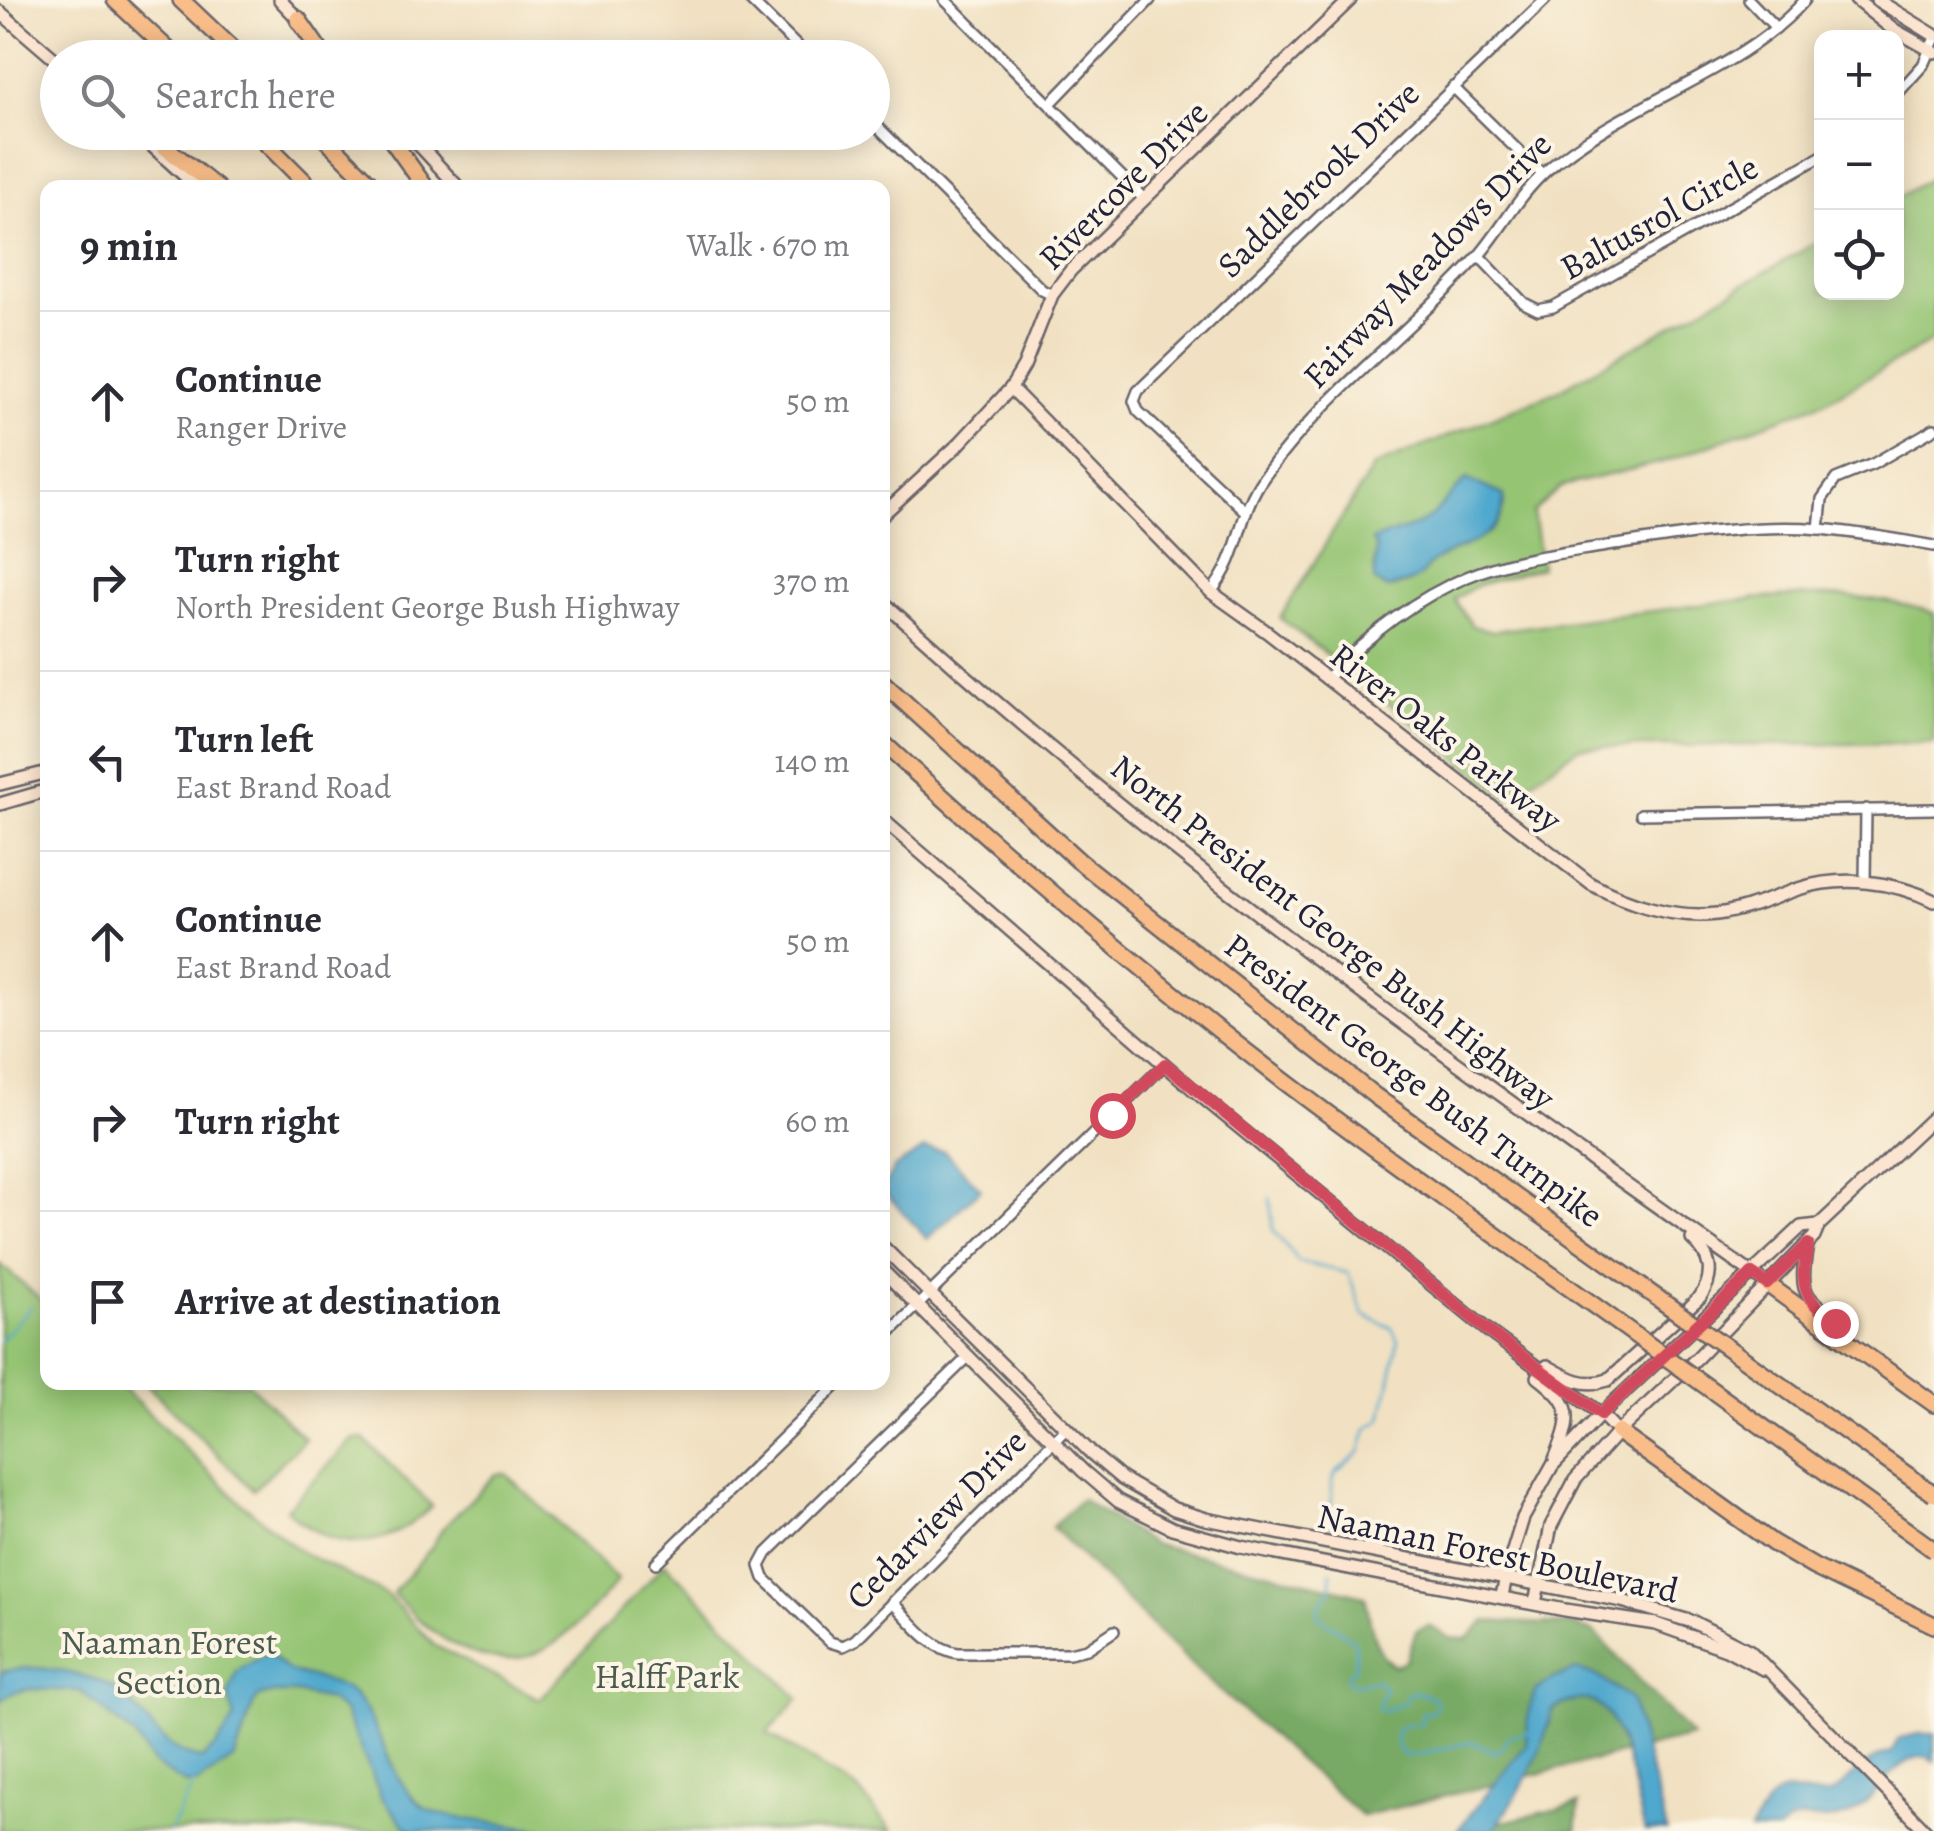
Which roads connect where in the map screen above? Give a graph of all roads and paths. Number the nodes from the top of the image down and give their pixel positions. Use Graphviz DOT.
graph roads {
  1 [pos="115,0"];
  2 [pos="181,0"];
  3 [pos="280,0"];
  4 [pos="750,0"];
  5 [pos="945,0"];
  6 [pos="1150,0"];
  7 [pos="1350,0"];
  8 [pos="1545,0"];
  9 [pos="1749,0"];
  10 [pos="1804,0"];
  11 [pos="1856,0"];
  12 [pos="1876,0"];
  13 [pos="1137,4"];
  14 [pos="2,14"];
  15 [pos="298,20"];
  16 [pos="1776,28"];
  17 [pos="158,40"];
  18 [pos="223,40"];
  19 [pos="312,40"];
  20 [pos="317,40"];
  21 [pos="791,40"];
  22 [pos="1933,44"];
  23 [pos="40,47"];
  24 [pos="1904,86"];
  25 [pos="1453,87"];
  26 [pos="1050,104"];
  27 [pos="890,139"];
  28 [pos="157,150"];
  29 [pos="169,150"];
  30 [pos="273,150"];
  31 [pos="336,150"];
  32 [pos="399,150"];
  33 [pos="424,150"];
  34 [pos="1814,160"];
  35 [pos="1542,174"];
  36 [pos="189,180"];
  37 [pos="207,180"];
  38 [pos="304,180"];
  39 [pos="366,180"];
  40 [pos="420,180"];
  41 [pos="452,180"];
  42 [pos="1144,199"];
  43 [pos="1478,256"];
  44 [pos="1052,295"];
  45 [pos="1011,388"];
  46 [pos="1934,429"];
  47 [pos="890,509"];
  48 [pos="1244,511"];
  49 [pos="1819,529"];
  50 [pos="1934,546"];
  51 [pos="1211,592"];
  52 [pos="890,608"];
  53 [pos="1326,680"];
  54 [pos="890,689"];
  55 [pos="890,749"];
  56 [pos="40,774"];
  57 [pos="0,784"];
  58 [pos="40,792"];
  59 [pos="0,804"];
  60 [pos="1866,809"];
  61 [pos="1934,810"];
  62 [pos="1641,814"];
  63 [pos="890,826"];
  64 [pos="1865,882"];
  65 [pos="1934,902"];
  66 [pos="1165,1064"];
  67 [pos="1934,1117"];
  68 [pos="1669,1218"];
  69 [pos="1818,1225"];
  70 [pos="1808,1244"];
  71 [pos="890,1254"];
  72 [pos="1752,1274"];
  73 [pos="890,1278"];
  74 [pos="1767,1284"];
  75 [pos="930,1292"];
  76 [pos="918,1305"];
  77 [pos="890,1332"];
  78 [pos="1492,1334"];
  79 [pos="1845,1340"];
  80 [pos="969,1356"];
  81 [pos="832,1390"];
  82 [pos="1934,1404"];
  83 [pos="1601,1414"];
  84 [pos="1067,1428"];
  85 [pos="1618,1432"];
  86 [pos="1053,1441"];
  87 [pos="1552,1466"];
  88 [pos="1934,1494"];
  89 [pos="1206,1520"];
  90 [pos="1201,1538"];
  91 [pos="1934,1550"];
  92 [pos="656,1563"];
  93 [pos="1506,1577"];
  94 [pos="1538,1582"];
  95 [pos="1502,1596"];
  96 [pos="892,1602"];
  97 [pos="1535,1603"];
  98 [pos="1934,1624"];
  99 [pos="1114,1630"];
  100 [pos="1776,1676"];
  101 [pos="1926,1831"];
  1 -- 17 [label="highway"];
  2 -- 18 [label="highway"];
  3 -- 15 [label="main road"];
  4 -- 21 [label="street"];
  5 -- 26 [label="street"];
  6 -- 13 [label="street"];
  7 -- 42 [label="main road, Rivercove Drive"];
  8 -- 25 [label="street, Saddlebrook Drive"];
  9 -- 16 [label="street"];
  10 -- 16 [label="street, Fairway Meadows Drive"];
  11 -- 22 [label="main road"];
  12 -- 22 [label="main road"];
  13 -- 26 [label="street"];
  14 -- 23 [label="main road"];
  15 -- 19 [label="highway"];
  15 -- 20 [label="main road"];
  16 -- 35 [label="street, Fairway Meadows Drive"];
  22 -- 24 [label="street"];
  25 -- 35 [label="street"];
  25 -- 48 [label="street, Saddlebrook Drive"];
  26 -- 42 [label="street"];
  27 -- 44 [label="street"];
  28 -- 36 [label="main road"];
  29 -- 37 [label="highway"];
  30 -- 38 [label="highway"];
  31 -- 39 [label="highway"];
  32 -- 40 [label="highway"];
  33 -- 41 [label="main road"];
  34 -- 43 [label="street, Baltusrol Circle"];
  35 -- 43 [label="street, Fairway Meadows Drive"];
  42 -- 44 [label="main road, Rivercove Drive"];
  43 -- 48 [label="street, Fairway Meadows Drive"];
  44 -- 45 [label="main road, Rivercove Drive"];
  45 -- 47 [label="main road, Rivercove Drive"];
  45 -- 51 [label="main road, River Oaks Parkway"];
  46 -- 49 [label="street"];
  48 -- 51 [label="street, Fairway Meadows Drive"];
  49 -- 50 [label="street"];
  49 -- 53 [label="street"];
  51 -- 53 [label="main road, River Oaks Parkway"];
  52 -- 68 [label="main road, North President George Bush Highway"];
  53 -- 64 [label="main road, River Oaks Parkway"];
  54 -- 88 [label="highway, President George Bush Turnpike, bridge"];
  55 -- 91 [label="highway, President George Bush Turnpike, bridge"];
  56 -- 57 [label="main road"];
  58 -- 59 [label="main road"];
  60 -- 61 [label="street"];
  60 -- 62 [label="street"];
  60 -- 64 [label="street"];
  63 -- 66 [label="main road"];
  64 -- 65 [label="main road, River Oaks Parkway"];
  66 -- 75 [label="street"];
  66 -- 78 [label="main road"];
  67 -- 69 [label="main road"];
  68 -- 72 [label="main road, North President George Bush Highway"];
  68 -- 78 [label="main road"];
  69 -- 70 [label="main road"];
  69 -- 72 [label="main road"];
  70 -- 74 [label="main road"];
  70 -- 79 [label="main road"];
  71 -- 75 [label="main road, Naaman Forest Boulevard"];
  72 -- 74 [label="main road, North President George Bush Highway"];
  72 -- 83 [label="main road"];
  73 -- 76 [label="main road, Naaman Forest Boulevard"];
  74 -- 79 [label="highway"];
  74 -- 85 [label="main road"];
  75 -- 76 [label="street"];
  75 -- 84 [label="main road, Naaman Forest Boulevard"];
  76 -- 77 [label="street"];
  76 -- 80 [label="main road, Naaman Forest Boulevard"];
  78 -- 83 [label="main road"];
  78 -- 87 [label="main road"];
  79 -- 82 [label="highway"];
  80 -- 86 [label="main road, Naaman Forest Boulevard"];
  80 -- 96 [label="street, Cedarview Drive"];
  81 -- 92 [label="street"];
  83 -- 85 [label="main road"];
  83 -- 87 [label="main road"];
  84 -- 86 [label="street, Cedarview Drive"];
  84 -- 89 [label="main road, Naaman Forest Boulevard"];
  85 -- 94 [label="main road"];
  85 -- 98 [label="highway"];
  86 -- 90 [label="main road, Naaman Forest Boulevard"];
  86 -- 96 [label="street, Cedarview Drive"];
  87 -- 93 [label="main road"];
  89 -- 90 [label="main road"];
  89 -- 93 [label="main road, Naaman Forest Boulevard"];
  90 -- 95 [label="main road, Naaman Forest Boulevard"];
  93 -- 94 [label="main road, Naaman Forest Boulevard"];
  93 -- 95 [label="main road"];
  94 -- 97 [label="main road"];
  94 -- 100 [label="main road, Naaman Forest Boulevard"];
  95 -- 97 [label="main road, Naaman Forest Boulevard"];
  96 -- 99 [label="street"];
  97 -- 100 [label="main road, Naaman Forest Boulevard"];
  100 -- 101 [label="main road"];
}
